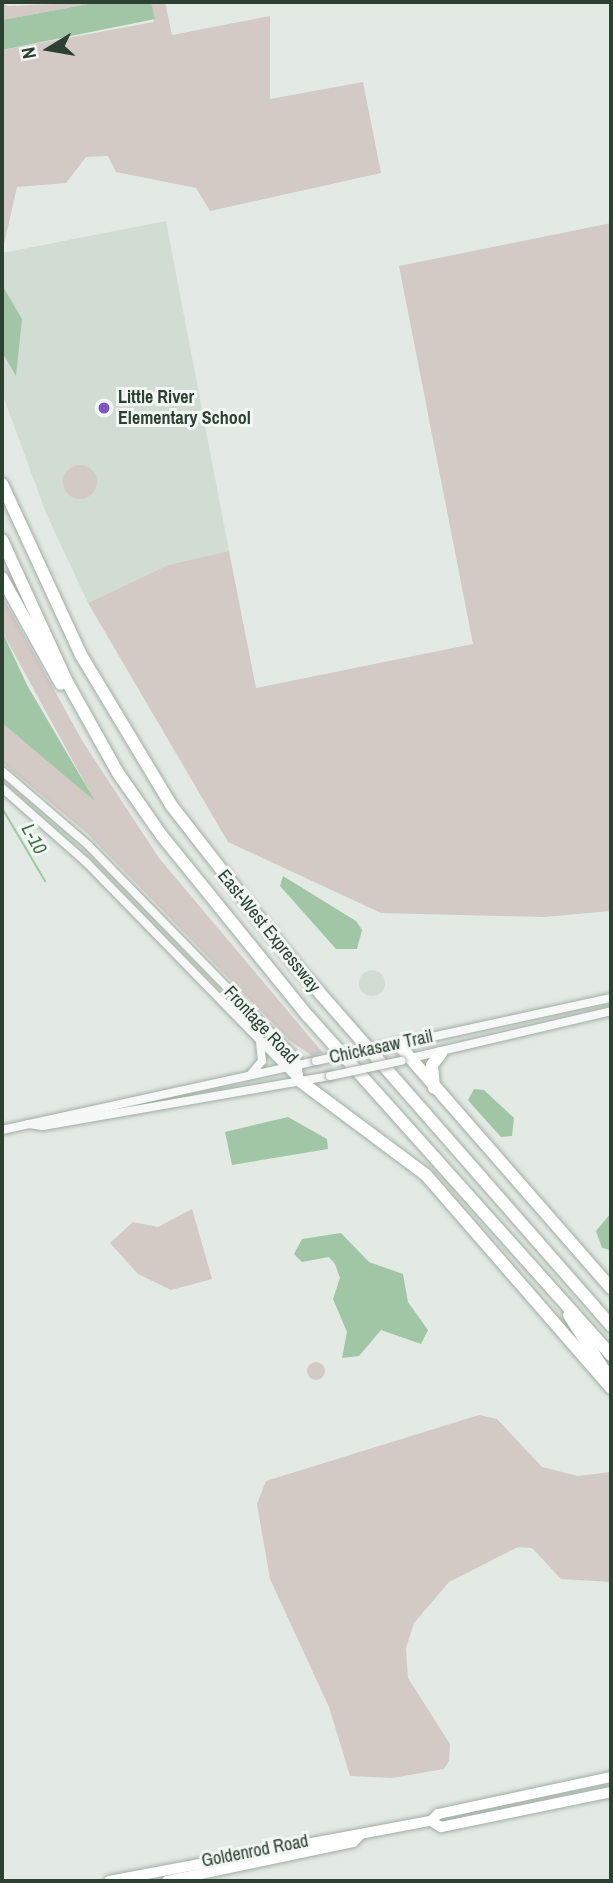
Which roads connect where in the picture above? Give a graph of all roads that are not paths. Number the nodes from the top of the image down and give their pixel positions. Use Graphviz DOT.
graph roads {
  1 [pos="2,484"];
  2 [pos="2,540"];
  3 [pos="2,578"];
  4 [pos="2,771"];
  5 [pos="118,773"];
  6 [pos="2,788"];
  7 [pos="611,998"];
  8 [pos="611,1011"];
  9 [pos="259,1040"];
  10 [pos="392,1045"];
  11 [pos="441,1053"];
  12 [pos="405,1060"];
  13 [pos="300,1063"];
  14 [pos="287,1067"];
  15 [pos="251,1074"];
  16 [pos="300,1081"];
  17 [pos="435,1092"];
  18 [pos="28,1124"];
  19 [pos="2,1130"];
  20 [pos="611,1288"];
  21 [pos="557,1293"];
  22 [pos="589,1301"];
  23 [pos="611,1315"];
  24 [pos="611,1326"];
  25 [pos="611,1355"];
  26 [pos="611,1380"];
  27 [pos="611,1388"];
  28 [pos="611,1777"];
  29 [pos="611,1792"];
  30 [pos="431,1821"];
  31 [pos="344,1833"];
  32 [pos="361,1834"];
  33 [pos="308,1852"];
  34 [pos="203,1861"];
  35 [pos="184,1865"];
  36 [pos="192,1876"];
  37 [pos="171,1880"];
  38 [pos="109,1881"];
  1 -- 22 [label="highway, East-West Expressway"];
  2 -- 5 [label="highway, East-West Expressway"];
  3 -- 5 [label="highway"];
  4 -- 13 [label="street, Frontage Road"];
  5 -- 21 [label="highway, East-West Expressway"];
  6 -- 9 [label="street, Frontage Road"];
  7 -- 10 [label="street, Chickasaw Trail"];
  8 -- 11 [label="street, Chickasaw Trail"];
  9 -- 14 [label="street, Frontage Road"];
  9 -- 15 [label="street"];
  10 -- 12 [label="highway"];
  10 -- 13 [label="street, Chickasaw Trail, bridge"];
  11 -- 12 [label="street, Chickasaw Trail"];
  11 -- 17 [label="highway"];
  12 -- 16 [label="street, Chickasaw Trail, bridge"];
  12 -- 17 [label="highway"];
  13 -- 14 [label="street, Chickasaw Trail"];
  13 -- 16 [label="street, Frontage Road"];
  14 -- 15 [label="street, Chickasaw Trail"];
  14 -- 16 [label="street, Frontage Road"];
  15 -- 18 [label="street, Chickasaw Trail"];
  16 -- 18 [label="street, Chickasaw Trail"];
  16 -- 27 [label="highway"];
  17 -- 20 [label="highway"];
  18 -- 19 [label="street, Chickasaw Trail"];
  21 -- 25 [label="highway, East-West Expressway"];
  21 -- 26 [label="highway"];
  22 -- 23 [label="highway"];
  22 -- 24 [label="highway, East-West Expressway"];
  28 -- 30 [label="main road, Goldenrod Road"];
  29 -- 30 [label="main road, Goldenrod Road"];
  30 -- 32 [label="main road, Goldenrod Road"];
  31 -- 32 [label="main road, Goldenrod Road"];
  31 -- 33 [label="main road"];
  31 -- 34 [label="main road, Goldenrod Road"];
  32 -- 33 [label="main road, Goldenrod Road"];
  33 -- 36 [label="main road, Goldenrod Road"];
  34 -- 35 [label="main road, Goldenrod Road"];
  34 -- 36 [label="main road"];
  35 -- 37 [label="main road"];
  35 -- 38 [label="main road, Goldenrod Road"];
  36 -- 37 [label="main road, Goldenrod Road"];
}
